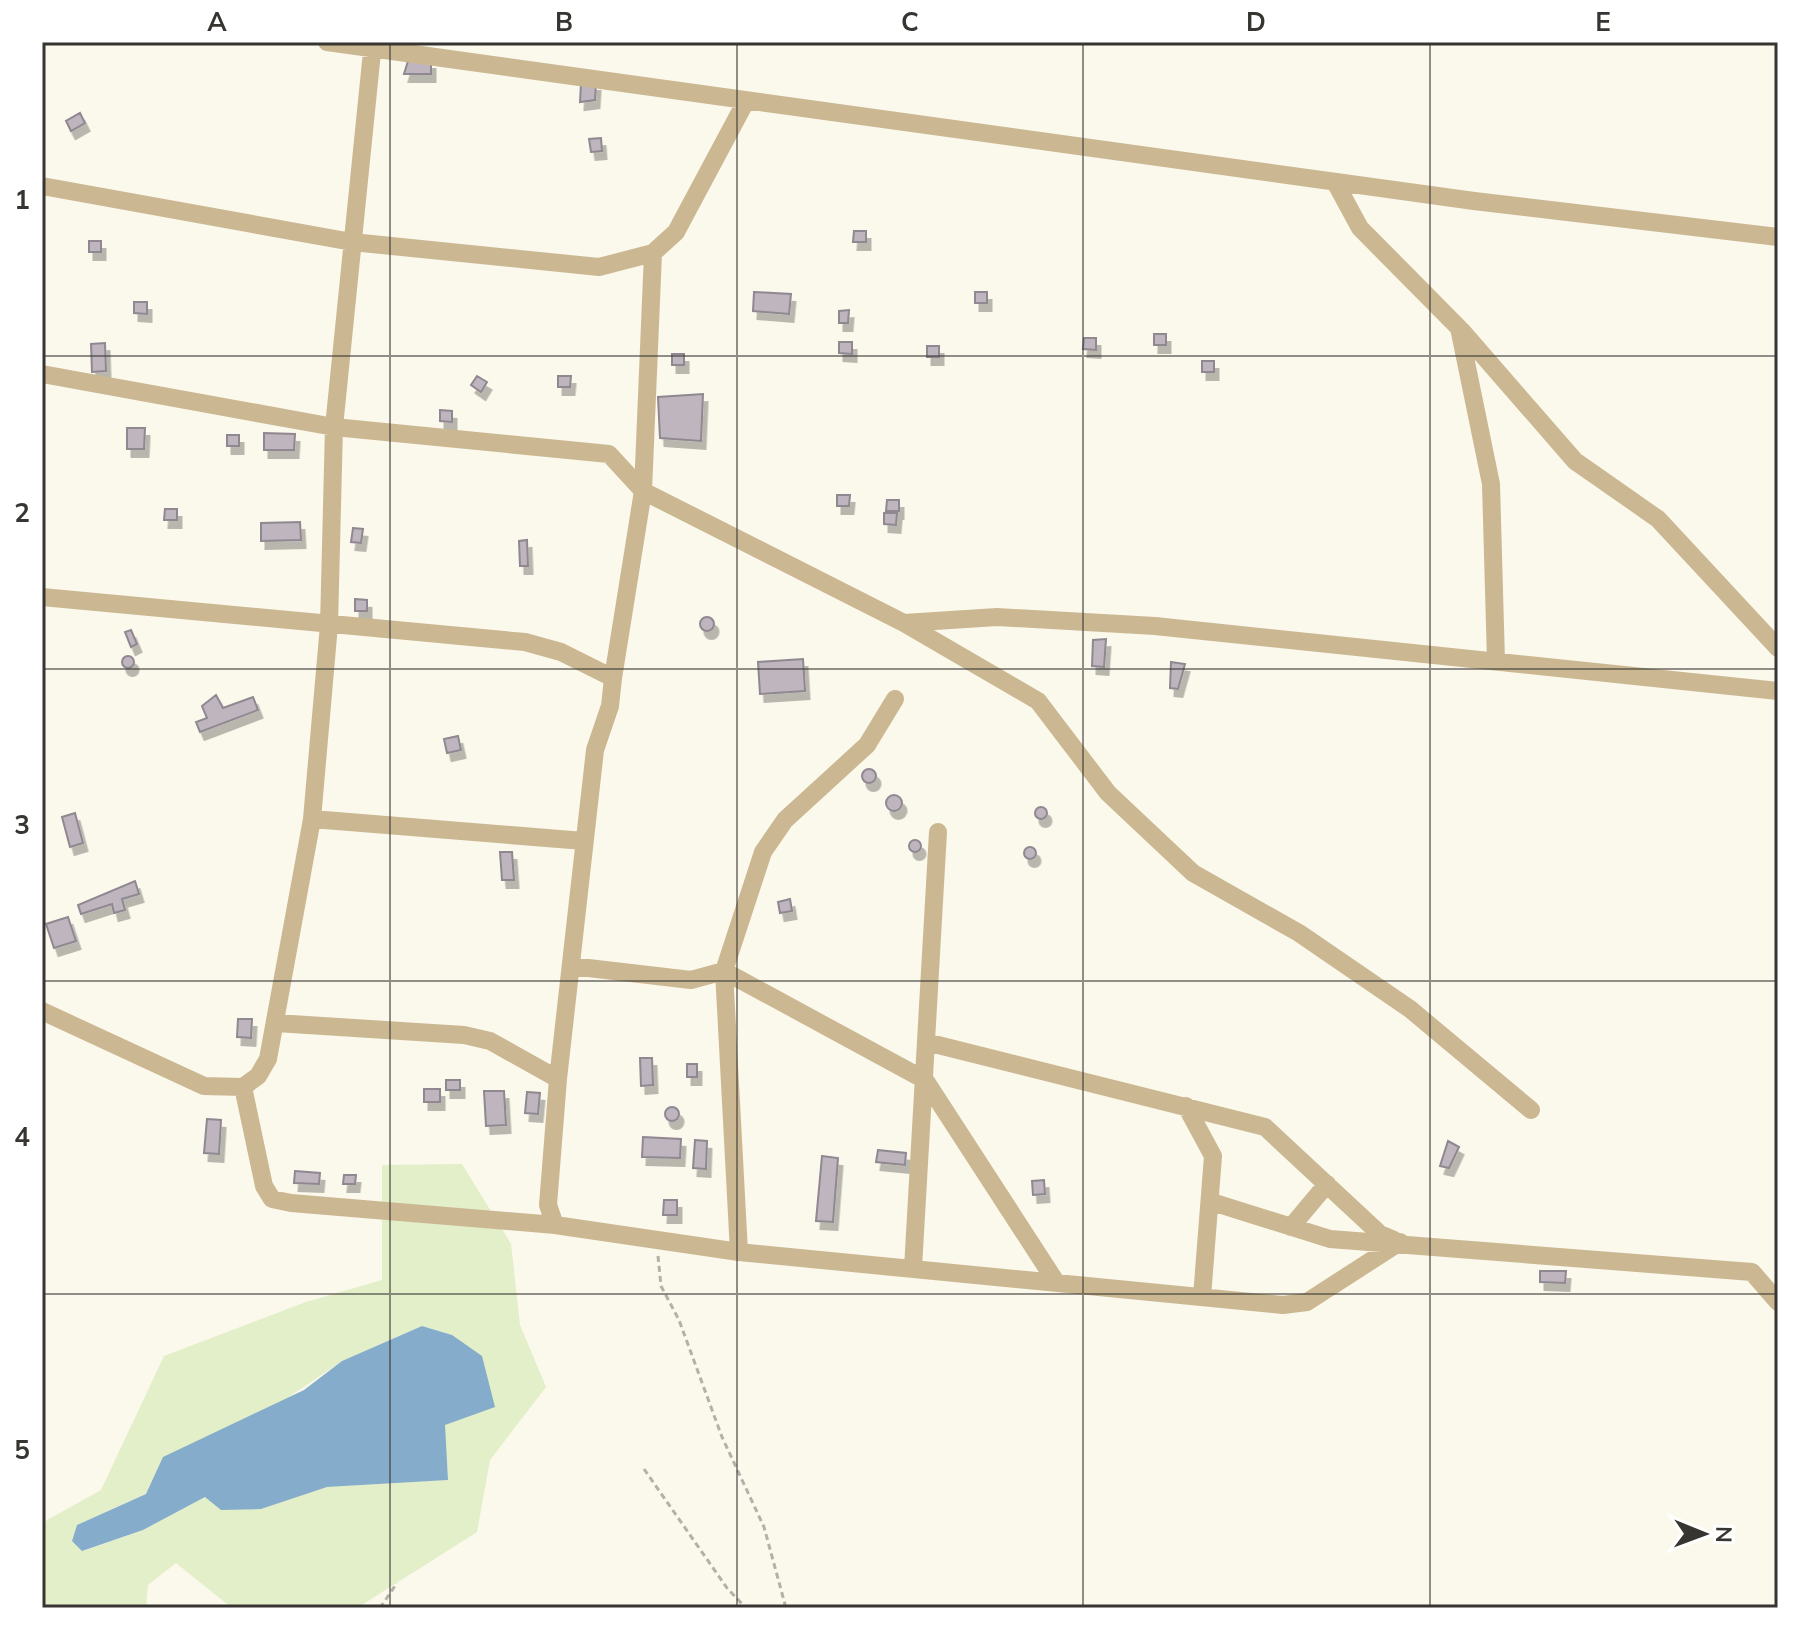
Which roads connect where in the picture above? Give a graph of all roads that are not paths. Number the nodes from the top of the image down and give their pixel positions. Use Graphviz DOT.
graph roads {
  1 [pos="327,42"];
  2 [pos="373,46"];
  3 [pos="746,101"];
  4 [pos="1335,182"];
  5 [pos="42,186"];
  6 [pos="1778,237"];
  7 [pos="352,242"];
  8 [pos="653,253"];
  9 [pos="1459,328"];
  10 [pos="42,374"];
  11 [pos="334,427"];
  12 [pos="643,491"];
  13 [pos="42,597"];
  14 [pos="904,623"];
  15 [pos="329,625"];
  16 [pos="1778,648"];
  17 [pos="1496,661"];
  18 [pos="613,678"];
  19 [pos="1778,691"];
  20 [pos="895,699"];
  21 [pos="312,819"];
  22 [pos="938,832"];
  23 [pos="584,841"];
  24 [pos="571,966"];
  25 [pos="724,971"];
  26 [pos="42,1011"];
  27 [pos="276,1023"];
  28 [pos="926,1042"];
  29 [pos="558,1079"];
  30 [pos="925,1080"];
  31 [pos="243,1087"];
  32 [pos="1186,1106"];
  33 [pos="1531,1110"];
  34 [pos="1327,1184"];
  35 [pos="1212,1202"];
  36 [pos="555,1225"];
  37 [pos="1291,1227"];
  38 [pos="1400,1242"];
  39 [pos="739,1252"];
  40 [pos="913,1268"];
  41 [pos="1056,1282"];
  42 [pos="1202,1297"];
  43 [pos="1778,1302"];
  1 -- 2 [label="street"];
  2 -- 3 [label="street"];
  2 -- 7 [label="street"];
  3 -- 4 [label="street"];
  3 -- 8 [label="street"];
  4 -- 6 [label="street"];
  4 -- 9 [label="street"];
  5 -- 7 [label="street"];
  7 -- 8 [label="street"];
  7 -- 11 [label="street"];
  8 -- 12 [label="street"];
  9 -- 16 [label="street"];
  9 -- 17 [label="street"];
  10 -- 11 [label="street"];
  11 -- 12 [label="street"];
  11 -- 15 [label="street"];
  12 -- 14 [label="street"];
  12 -- 18 [label="street"];
  13 -- 15 [label="street"];
  14 -- 17 [label="street"];
  14 -- 33 [label="street"];
  15 -- 18 [label="street"];
  15 -- 21 [label="street"];
  17 -- 19 [label="street"];
  18 -- 23 [label="street"];
  20 -- 25 [label="street"];
  21 -- 23 [label="street"];
  21 -- 27 [label="street"];
  22 -- 28 [label="street"];
  23 -- 24 [label="street"];
  24 -- 25 [label="street"];
  24 -- 29 [label="street"];
  25 -- 30 [label="street"];
  25 -- 39 [label="street"];
  26 -- 31 [label="street"];
  27 -- 29 [label="street"];
  27 -- 31 [label="street"];
  28 -- 30 [label="street"];
  28 -- 32 [label="street"];
  29 -- 36 [label="street"];
  30 -- 40 [label="street"];
  30 -- 41 [label="street"];
  31 -- 36 [label="street"];
  32 -- 34 [label="street"];
  32 -- 35 [label="street"];
  34 -- 37 [label="street"];
  34 -- 38 [label="street"];
  35 -- 37 [label="street"];
  35 -- 42 [label="street"];
  36 -- 39 [label="street"];
  37 -- 38 [label="street"];
  38 -- 42 [label="street"];
  38 -- 43 [label="street"];
  39 -- 40 [label="street"];
  40 -- 41 [label="street"];
  41 -- 42 [label="street"];
}
